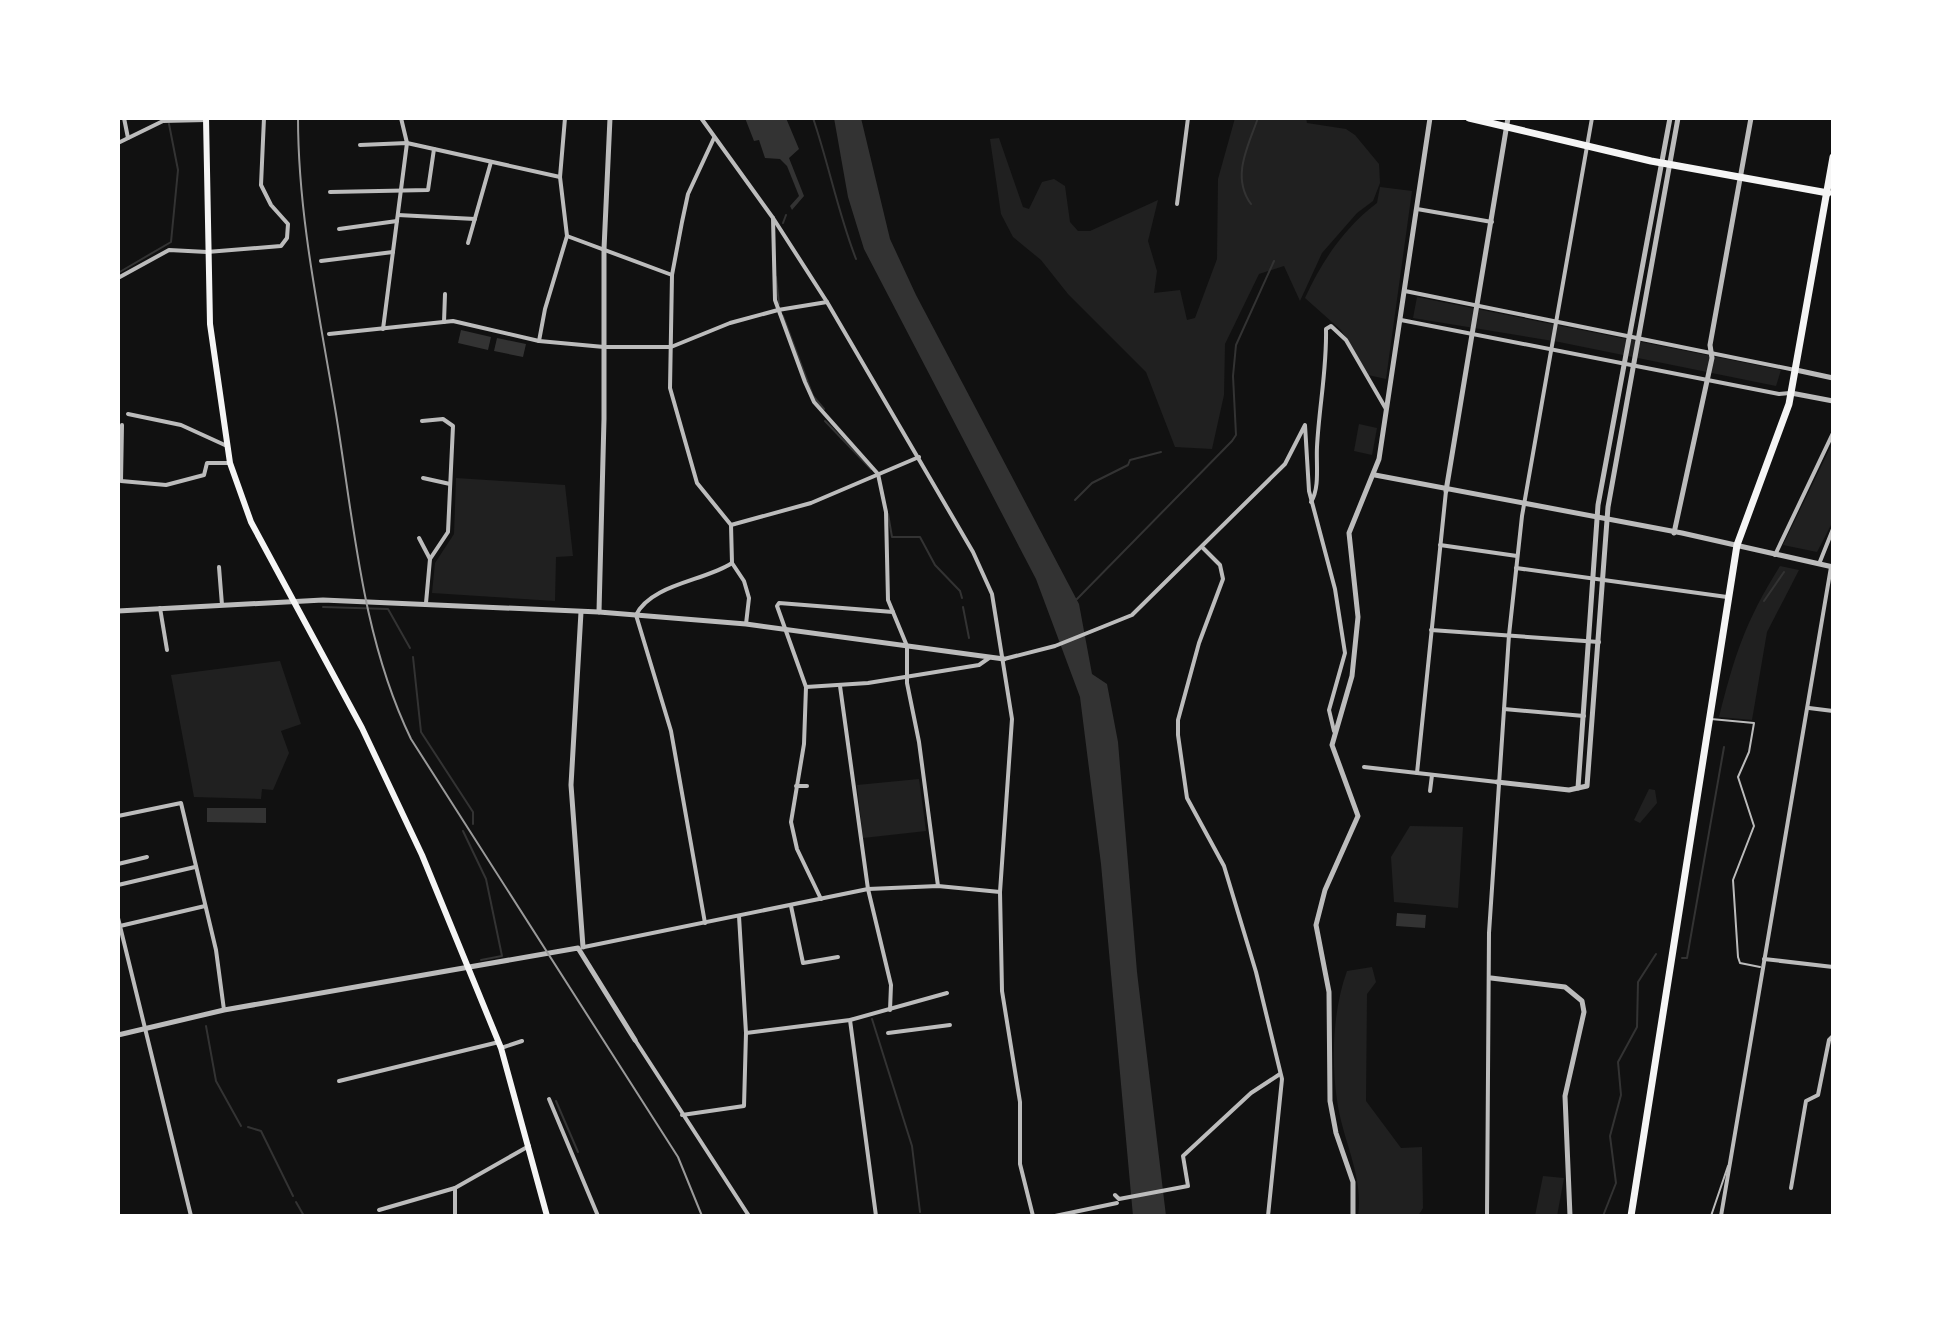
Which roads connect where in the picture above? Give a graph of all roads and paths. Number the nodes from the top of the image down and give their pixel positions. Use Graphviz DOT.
graph roads {
  1 [pos="124,118"];
  2 [pos="264,118"];
  3 [pos="401,118"];
  4 [pos="565,118"];
  5 [pos="610,118"];
  6 [pos="701,118"];
  7 [pos="1188,118"];
  8 [pos="1430,118"];
  9 [pos="1469,118"];
  10 [pos="1592,118"];
  11 [pos="1670,118"];
  12 [pos="1678,118"];
  13 [pos="1751,118"];
  14 [pos="206,119"];
  15 [pos="1507,122"];
  16 [pos="128,138"];
  17 [pos="714,138"];
  18 [pos="118,143"];
  19 [pos="407,143"];
  20 [pos="1586,144"];
  21 [pos="360,145"];
  22 [pos="434,149"];
  23 [pos="1833,160"];
  24 [pos="491,162"];
  25 [pos="1666,163"];
  26 [pos="560,177"];
  27 [pos="1740,178"];
  28 [pos="401,189"];
  29 [pos="330,192"];
  30 [pos="1830,194"];
  31 [pos="1177,204"];
  32 [pos="1417,209"];
  33 [pos="397,218"];
  34 [pos="773,218"];
  35 [pos="475,219"];
  36 [pos="1492,222"];
  37 [pos="339,229"];
  38 [pos="567,236"];
  39 [pos="468,243"];
  40 [pos="604,249"];
  41 [pos="207,252"];
  42 [pos="393,252"];
  43 [pos="321,261"];
  44 [pos="672,275"];
  45 [pos="118,278"];
  46 [pos="1405,291"];
  47 [pos="445,294"];
  48 [pos="827,302"];
  49 [pos="1477,305"];
  50 [pos="778,310"];
  51 [pos="1401,320"];
  52 [pos="1557,321"];
  53 [pos="444,322"];
  54 [pos="383,329"];
  55 [pos="1472,333"];
  56 [pos="329,334"];
  57 [pos="1628,335"];
  58 [pos="1638,338"];
  59 [pos="539,341"];
  60 [pos="604,347"];
  61 [pos="671,347"];
  62 [pos="1552,348"];
  63 [pos="1711,352"];
  64 [pos="1625,363"];
  65 [pos="1635,365"];
  66 [pos="1796,370"];
  67 [pos="1833,378"];
  68 [pos="1706,380"];
  69 [pos="1790,393"];
  70 [pos="1833,401"];
  71 [pos="1388,412"];
  72 [pos="128,414"];
  73 [pos="422,421"];
  74 [pos="122,425"];
  75 [pos="1833,433"];
  76 [pos="227,446"];
  77 [pos="919,457"];
  78 [pos="230,463"];
  79 [pos="878,474"];
  80 [pos="1375,475"];
  81 [pos="423,478"];
  82 [pos="450,484"];
  83 [pos="1446,491"];
  84 [pos="1311,502"];
  85 [pos="1524,505"];
  86 [pos="1597,517"];
  87 [pos="1606,520"];
  88 [pos="731,525"];
  89 [pos="1833,529"];
  90 [pos="1674,533"];
  91 [pos="419,538"];
  92 [pos="1440,545"];
  93 [pos="1737,545"];
  94 [pos="1203,548"];
  95 [pos="1517,556"];
  96 [pos="1778,556"];
  97 [pos="430,559"];
  98 [pos="732,563"];
  99 [pos="1819,564"];
  100 [pos="219,567"];
  101 [pos="1832,567"];
  102 [pos="1516,568"];
  103 [pos="1593,577"];
  104 [pos="1603,578"];
  105 [pos="1727,597"];
  106 [pos="295,601"];
  107 [pos="426,603"];
  108 [pos="222,605"];
  109 [pos="160,608"];
  110 [pos="118,611"];
  111 [pos="581,612"];
  112 [pos="599,612"];
  113 [pos="893,612"];
  114 [pos="636,615"];
  115 [pos="746,624"];
  116 [pos="785,629"];
  117 [pos="1431,630"];
  118 [pos="1509,635"];
  119 [pos="1589,642"];
  120 [pos="1599,642"];
  121 [pos="907,646"];
  122 [pos="167,650"];
  123 [pos="991,656"];
  124 [pos="1004,659"];
  125 [pos="906,675"];
  126 [pos="840,686"];
  127 [pos="806,687"];
  128 [pos="1809,708"];
  129 [pos="1504,709"];
  130 [pos="1833,711"];
  131 [pos="1584,716"];
  132 [pos="1710,719"];
  133 [pos="1334,731"];
  134 [pos="1364,767"];
  135 [pos="1417,773"];
  136 [pos="1432,775"];
  137 [pos="1497,782"];
  138 [pos="796,786"];
  139 [pos="807,786"];
  140 [pos="1578,788"];
  141 [pos="1430,791"];
  142 [pos="118,816"];
  143 [pos="147,857"];
  144 [pos="118,864"];
  145 [pos="195,867"];
  146 [pos="118,885"];
  147 [pos="938,886"];
  148 [pos="868,889"];
  149 [pos="1000,892"];
  150 [pos="821,899"];
  151 [pos="205,906"];
  152 [pos="791,906"];
  153 [pos="739,916"];
  154 [pos="118,918"];
  155 [pos="705,923"];
  156 [pos="120,926"];
  157 [pos="580,948"];
  158 [pos="838,957"];
  159 [pos="1764,959"];
  160 [pos="468,967"];
  161 [pos="1763,967"];
  162 [pos="1833,967"];
  163 [pos="1491,978"];
  164 [pos="947,993"];
  165 [pos="224,1010"];
  166 [pos="890,1010"];
  167 [pos="850,1020"];
  168 [pos="950,1025"];
  169 [pos="146,1028"];
  170 [pos="746,1033"];
  171 [pos="888,1033"];
  172 [pos="118,1035"];
  173 [pos="1833,1036"];
  174 [pos="635,1040"];
  175 [pos="522,1041"];
  176 [pos="500,1045"];
  177 [pos="1280,1074"];
  178 [pos="339,1081"];
  179 [pos="549,1099"];
  180 [pos="682,1115"];
  181 [pos="529,1146"];
  182 [pos="1729,1161"];
  183 [pos="455,1188"];
  184 [pos="1791,1188"];
  185 [pos="379,1210"];
  186 [pos="191,1216"];
  187 [pos="455,1216"];
  188 [pos="547,1216"];
  189 [pos="598,1216"];
  190 [pos="749,1216"];
  191 [pos="876,1216"];
  192 [pos="1033,1216"];
  193 [pos="1055,1216"];
  194 [pos="1268,1216"];
  195 [pos="1353,1216"];
  196 [pos="1487,1216"];
  197 [pos="1570,1216"];
  198 [pos="1631,1216"];
  199 [pos="1711,1216"];
  200 [pos="1721,1216"];
  1 -- 16 [label="street"];
  2 -- 41 [label="street"];
  3 -- 19 [label="street"];
  4 -- 26 [label="street"];
  5 -- 40 [label="street"];
  6 -- 17 [label="street"];
  7 -- 31 [label="street"];
  8 -- 32 [label="street"];
  9 -- 15 [label="highway"];
  10 -- 20 [label="street"];
  11 -- 25 [label="street"];
  12 -- 25 [label="street"];
  13 -- 27 [label="street"];
  14 -- 16 [label="street"];
  14 -- 41 [label="main road"];
  15 -- 20 [label="highway"];
  15 -- 36 [label="street"];
  16 -- 18 [label="street"];
  17 -- 34 [label="street"];
  17 -- 44 [label="street"];
  19 -- 21 [label="street"];
  19 -- 22 [label="street"];
  19 -- 28 [label="street"];
  20 -- 25 [label="highway"];
  20 -- 52 [label="street"];
  22 -- 24 [label="street"];
  22 -- 28 [label="street"];
  23 -- 30 [label="highway"];
  24 -- 26 [label="street"];
  24 -- 35 [label="street"];
  25 -- 27 [label="highway"];
  25 -- 57 [label="street"];
  25 -- 58 [label="street"];
  26 -- 38 [label="street"];
  27 -- 30 [label="highway"];
  27 -- 63 [label="street"];
  28 -- 29 [label="street"];
  28 -- 33 [label="street"];
  30 -- 66 [label="highway"];
  32 -- 36 [label="street"];
  32 -- 46 [label="street"];
  33 -- 35 [label="street"];
  33 -- 37 [label="street"];
  33 -- 42 [label="street"];
  34 -- 48 [label="street"];
  34 -- 50 [label="street"];
  35 -- 39 [label="street"];
  36 -- 49 [label="street"];
  38 -- 40 [label="street"];
  38 -- 59 [label="street"];
  40 -- 44 [label="street"];
  40 -- 60 [label="street"];
  41 -- 45 [label="street"];
  41 -- 76 [label="main road"];
  42 -- 43 [label="street"];
  42 -- 54 [label="street"];
  44 -- 61 [label="street"];
  46 -- 49 [label="street"];
  46 -- 51 [label="street"];
  47 -- 53 [label="street"];
  48 -- 50 [label="street"];
  48 -- 77 [label="street"];
  49 -- 52 [label="street"];
  49 -- 55 [label="street"];
  50 -- 61 [label="street"];
  50 -- 79 [label="street"];
  51 -- 55 [label="street"];
  51 -- 71 [label="street"];
  52 -- 57 [label="street"];
  52 -- 62 [label="street"];
  53 -- 54 [label="street"];
  53 -- 59 [label="street"];
  54 -- 56 [label="street"];
  55 -- 62 [label="street"];
  55 -- 83 [label="street"];
  57 -- 58 [label="street"];
  57 -- 64 [label="street"];
  58 -- 63 [label="street"];
  58 -- 65 [label="street"];
  59 -- 60 [label="street"];
  60 -- 61 [label="street"];
  60 -- 112 [label="street"];
  61 -- 88 [label="street"];
  62 -- 64 [label="street"];
  62 -- 85 [label="street"];
  63 -- 66 [label="street"];
  63 -- 68 [label="street"];
  64 -- 65 [label="street"];
  64 -- 86 [label="street"];
  65 -- 68 [label="street"];
  65 -- 87 [label="street"];
  66 -- 67 [label="street"];
  66 -- 69 [label="highway"];
  68 -- 69 [label="street"];
  68 -- 90 [label="street"];
  69 -- 70 [label="street"];
  69 -- 93 [label="highway"];
  71 -- 80 [label="street"];
  71 -- 84 [label="street"];
  72 -- 76 [label="street"];
  73 -- 82 [label="street"];
  74 -- 78 [label="street"];
  75 -- 96 [label="street"];
  76 -- 78 [label="main road"];
  77 -- 79 [label="street"];
  77 -- 124 [label="street"];
  78 -- 106 [label="main road"];
  79 -- 88 [label="street"];
  79 -- 113 [label="street"];
  80 -- 83 [label="street"];
  80 -- 133 [label="street"];
  81 -- 82 [label="street"];
  82 -- 97 [label="street"];
  83 -- 85 [label="street"];
  83 -- 92 [label="street"];
  84 -- 94 [label="street"];
  84 -- 133 [label="street"];
  85 -- 86 [label="street"];
  85 -- 95 [label="street"];
  86 -- 87 [label="street"];
  86 -- 103 [label="street"];
  87 -- 90 [label="street"];
  87 -- 104 [label="street"];
  88 -- 98 [label="street"];
  89 -- 99 [label="street"];
  90 -- 93 [label="street"];
  91 -- 97 [label="street"];
  92 -- 95 [label="street"];
  92 -- 117 [label="street"];
  93 -- 96 [label="street"];
  93 -- 105 [label="highway"];
  94 -- 124 [label="street"];
  94 -- 177 [label="street"];
  95 -- 102 [label="street"];
  96 -- 99 [label="street"];
  97 -- 107 [label="street"];
  98 -- 114 [label="street"];
  98 -- 115 [label="street"];
  99 -- 101 [label="street"];
  100 -- 108 [label="street"];
  101 -- 128 [label="street"];
  102 -- 103 [label="street"];
  102 -- 118 [label="street"];
  103 -- 104 [label="street"];
  103 -- 119 [label="street"];
  104 -- 105 [label="street"];
  104 -- 120 [label="street"];
  105 -- 132 [label="highway"];
  106 -- 107 [label="street"];
  106 -- 108 [label="street"];
  106 -- 160 [label="main road"];
  107 -- 111 [label="street"];
  108 -- 109 [label="street"];
  109 -- 110 [label="street"];
  109 -- 122 [label="street"];
  111 -- 112 [label="street"];
  111 -- 157 [label="street"];
  112 -- 114 [label="street"];
  113 -- 116 [label="street"];
  113 -- 121 [label="street"];
  114 -- 115 [label="street"];
  114 -- 155 [label="street"];
  115 -- 116 [label="street"];
  116 -- 121 [label="street"];
  116 -- 127 [label="street"];
  117 -- 118 [label="street"];
  117 -- 135 [label="street"];
  118 -- 119 [label="street"];
  118 -- 129 [label="street"];
  119 -- 120 [label="street"];
  119 -- 131 [label="street"];
  120 -- 140 [label="street"];
  121 -- 123 [label="street"];
  121 -- 125 [label="street"];
  123 -- 124 [label="street"];
  123 -- 125 [label="street"];
  124 -- 149 [label="street"];
  125 -- 126 [label="street"];
  125 -- 147 [label="street"];
  126 -- 127 [label="street"];
  126 -- 148 [label="street"];
  127 -- 138 [label="street"];
  128 -- 130 [label="street"];
  128 -- 159 [label="street"];
  129 -- 131 [label="street"];
  129 -- 137 [label="street"];
  131 -- 140 [label="street"];
  132 -- 161 [label="lane"];
  132 -- 198 [label="highway"];
  133 -- 195 [label="street"];
  134 -- 135 [label="street"];
  135 -- 136 [label="street"];
  136 -- 137 [label="street"];
  136 -- 141 [label="street"];
  137 -- 140 [label="street"];
  137 -- 163 [label="street"];
  138 -- 139 [label="street"];
  138 -- 150 [label="street"];
  142 -- 145 [label="street"];
  143 -- 144 [label="street"];
  145 -- 146 [label="street"];
  145 -- 151 [label="street"];
  147 -- 148 [label="street"];
  147 -- 149 [label="street"];
  148 -- 150 [label="street"];
  148 -- 166 [label="street"];
  149 -- 192 [label="street"];
  150 -- 152 [label="street"];
  151 -- 156 [label="street"];
  151 -- 165 [label="street"];
  152 -- 153 [label="street"];
  152 -- 158 [label="street"];
  153 -- 155 [label="street"];
  153 -- 170 [label="street"];
  154 -- 156 [label="street"];
  155 -- 157 [label="street"];
  156 -- 169 [label="street"];
  157 -- 160 [label="street"];
  157 -- 174 [label="street"];
  159 -- 161 [label="street"];
  159 -- 162 [label="street"];
  160 -- 165 [label="street"];
  160 -- 176 [label="main road"];
  161 -- 182 [label="street"];
  163 -- 196 [label="street"];
  163 -- 197 [label="street"];
  164 -- 166 [label="street"];
  165 -- 169 [label="street"];
  166 -- 167 [label="street"];
  167 -- 170 [label="street"];
  167 -- 191 [label="street"];
  168 -- 171 [label="street"];
  169 -- 172 [label="street"];
  169 -- 186 [label="street"];
  170 -- 180 [label="street"];
  173 -- 184 [label="street"];
  174 -- 180 [label="street"];
  175 -- 176 [label="street"];
  176 -- 178 [label="street"];
  176 -- 181 [label="main road"];
  177 -- 193 [label="street"];
  177 -- 194 [label="street"];
  179 -- 189 [label="street"];
  180 -- 190 [label="street"];
  181 -- 183 [label="street"];
  181 -- 188 [label="main road"];
  182 -- 199 [label="lane"];
  182 -- 200 [label="street"];
  183 -- 185 [label="street"];
  183 -- 187 [label="street"];
}
